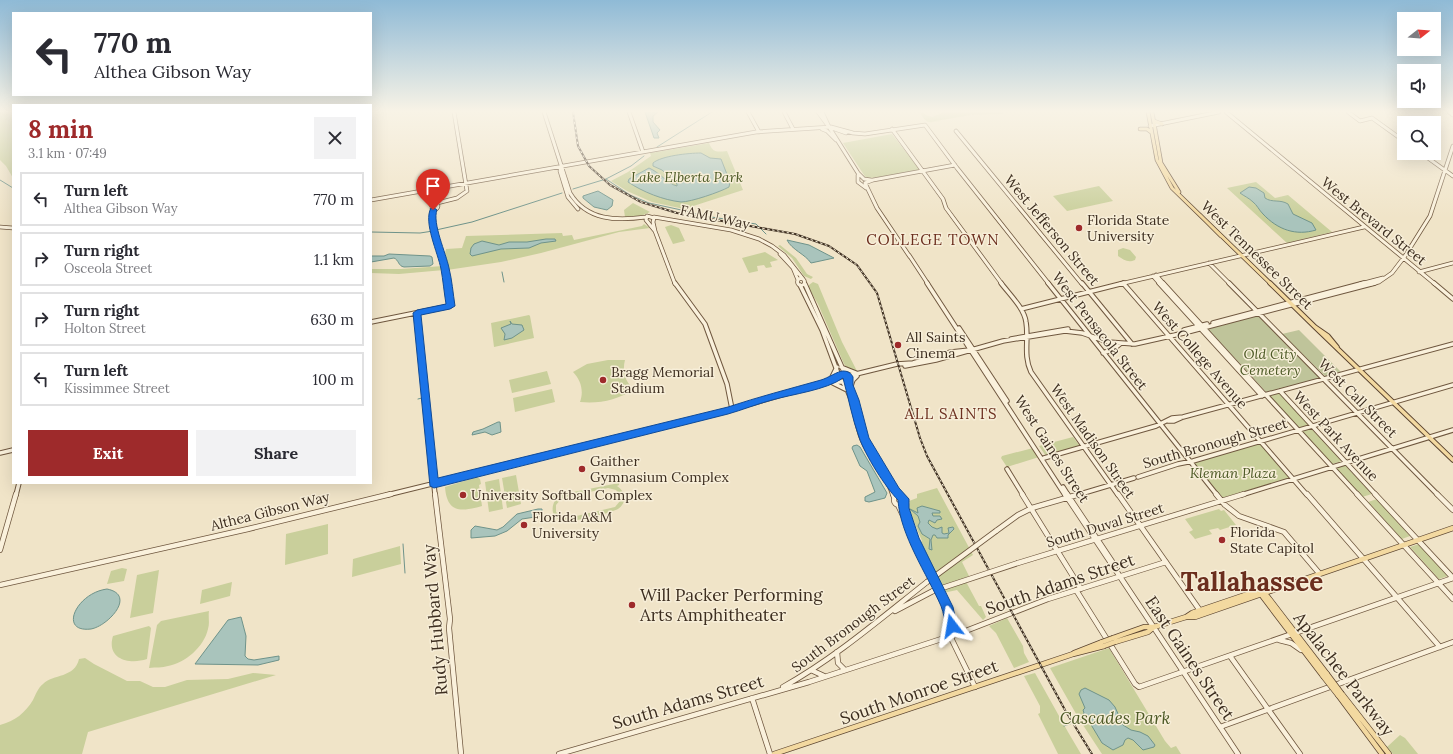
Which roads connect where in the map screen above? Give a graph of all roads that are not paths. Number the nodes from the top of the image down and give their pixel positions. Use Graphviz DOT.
graph roads {
  1 [pos="460,147"];
  2 [pos="555,147"];
  3 [pos="641,147"];
  4 [pos="671,147"];
  5 [pos="842,147"];
  6 [pos="906,147"];
  7 [pos="942,147"];
  8 [pos="969,147"];
  9 [pos="1154,147"];
  10 [pos="1158,147"];
  11 [pos="1268,147"];
  12 [pos="1453,147"];
  13 [pos="643,152"];
  14 [pos="1431,160"];
  15 [pos="955,165"];
  16 [pos="561,167"];
  17 [pos="1445,170"];
  18 [pos="923,171"];
  19 [pos="858,173"];
  20 [pos="1453,176"];
  21 [pos="858,180"];
  22 [pos="865,181"];
  23 [pos="467,184"];
  24 [pos="861,184"];
  25 [pos="434,189"];
  26 [pos="867,190"];
  27 [pos="427,191"];
  28 [pos="430,195"];
  29 [pos="1182,198"];
  30 [pos="372,200"];
  31 [pos="432,207"];
  32 [pos="647,219"];
  33 [pos="653,219"];
  34 [pos="0,227"];
  35 [pos="1364,227"];
  36 [pos="12,228"];
  37 [pos="655,231"];
  38 [pos="1241,255"];
  39 [pos="1403,258"];
  40 [pos="1209,263"];
  41 [pos="1453,263"];
  42 [pos="1419,272"];
  43 [pos="1154,276"];
  44 [pos="803,279"];
  45 [pos="798,280"];
  46 [pos="1123,283"];
  47 [pos="805,284"];
  48 [pos="800,285"];
  49 [pos="1089,292"];
  50 [pos="1062,299"];
  51 [pos="1453,299"];
  52 [pos="1291,303"];
  53 [pos="1021,309"];
  54 [pos="1259,312"];
  55 [pos="417,313"];
  56 [pos="372,322"];
  57 [pos="1201,327"];
  58 [pos="1088,334"];
  59 [pos="1168,335"];
  60 [pos="1027,337"];
  61 [pos="1009,340"];
  62 [pos="1017,340"];
  63 [pos="1120,344"];
  64 [pos="1132,344"];
  65 [pos="1453,344"];
  66 [pos="1026,346"];
  67 [pos="972,349"];
  68 [pos="1103,352"];
  69 [pos="838,364"];
  70 [pos="1360,370"];
  71 [pos="846,374"];
  72 [pos="858,374"];
  73 [pos="839,376"];
  74 [pos="1324,379"];
  75 [pos="848,380"];
  76 [pos="830,381"];
  77 [pos="842,381"];
  78 [pos="1453,385"];
  79 [pos="849,391"];
  80 [pos="1280,391"];
  81 [pos="1264,395"];
  82 [pos="1005,401"];
  83 [pos="1394,402"];
  84 [pos="1228,404"];
  85 [pos="732,409"];
  86 [pos="1358,413"];
  87 [pos="1160,424"];
  88 [pos="1312,426"];
  89 [pos="1298,430"];
  90 [pos="1453,430"];
  91 [pos="1430,438"];
  92 [pos="1260,441"];
  93 [pos="1084,447"];
  94 [pos="867,449"];
  95 [pos="1393,449"];
  96 [pos="12,450"];
  97 [pos="0,453"];
  98 [pos="1044,458"];
  99 [pos="1453,460"];
  100 [pos="1190,462"];
  101 [pos="1346,463"];
  102 [pos="1332,467"];
  103 [pos="1007,469"];
  104 [pos="1293,478"];
  105 [pos="434,483"];
  106 [pos="19,484"];
  107 [pos="1111,485"];
  108 [pos="900,496"];
  109 [pos="894,497"];
  110 [pos="1068,497"];
  111 [pos="1221,501"];
  112 [pos="903,503"];
  113 [pos="898,504"];
  114 [pos="1032,508"];
  115 [pos="1453,510"];
  116 [pos="1140,525"];
  117 [pos="1453,528"];
  118 [pos="914,539"];
  119 [pos="1096,539"];
  120 [pos="1418,540"];
  121 [pos="1404,545"];
  122 [pos="0,550"];
  123 [pos="1058,550"];
  124 [pos="1363,559"];
  125 [pos="1166,562"];
  126 [pos="1319,573"];
  127 [pos="1120,577"];
  128 [pos="1453,578"];
  129 [pos="1439,583"];
  130 [pos="0,585"];
  131 [pos="1078,589"];
  132 [pos="1262,592"];
  133 [pos="1397,598"];
  134 [pos="1453,599"];
  135 [pos="1201,612"];
  136 [pos="889,614"];
  137 [pos="1154,627"];
  138 [pos="1294,634"];
  139 [pos="952,636"];
  140 [pos="1276,640"];
  141 [pos="1453,642"];
  142 [pos="1440,647"];
  143 [pos="837,652"];
  144 [pos="1230,656"];
  145 [pos="1309,658"];
  146 [pos="811,670"];
  147 [pos="845,670"];
  148 [pos="1184,672"];
  149 [pos="1325,675"];
  150 [pos="825,676"];
  151 [pos="975,687"];
  152 [pos="774,690"];
  153 [pos="752,698"];
  154 [pos="1268,710"];
  155 [pos="1220,727"];
  156 [pos="1371,734"];
  157 [pos="461,754"];
  158 [pos="559,754"];
  159 [pos="770,754"];
  160 [pos="774,754"];
  161 [pos="1238,754"];
  162 [pos="1300,754"];
  163 [pos="1382,754"];
  164 [pos="1389,754"];
  1 -- 23 [label="street"];
  2 -- 16 [label="street, FAMU Way"];
  3 -- 13 [label="street"];
  4 -- 13 [label="street"];
  5 -- 19 [label="street"];
  6 -- 18 [label="street"];
  7 -- 15 [label="street, West Pensacola Street"];
  8 -- 49 [label="street, West Jefferson Street"];
  9 -- 29 [label="main road, West Tennessee Street"];
  10 -- 29 [label="main road, West Tennessee Street"];
  11 -- 35 [label="street, West Brevard Street"];
  12 -- 17 [label="street"];
  13 -- 16 [label="street"];
  14 -- 17 [label="street"];
  15 -- 18 [label="street"];
  15 -- 50 [label="street, West Pensacola Street"];
  16 -- 23 [label="street"];
  16 -- 32 [label="street, FAMU Way"];
  17 -- 20 [label="street"];
  17 -- 39 [label="street"];
  18 -- 22 [label="street"];
  18 -- 53 [label="street"];
  19 -- 21 [label="street"];
  19 -- 22 [label="street"];
  21 -- 22 [label="street"];
  21 -- 24 [label="street, West Gaines Street"];
  22 -- 24 [label="street"];
  22 -- 26 [label="street, West Gaines Street"];
  23 -- 25 [label="street"];
  23 -- 31 [label="street"];
  24 -- 26 [label="street, West Gaines Street"];
  25 -- 27 [label="street"];
  25 -- 28 [label="street"];
  26 -- 67 [label="street, West Gaines Street"];
  27 -- 28 [label="street"];
  27 -- 30 [label="street"];
  28 -- 31 [label="street"];
  29 -- 38 [label="main road, West Tennessee Street"];
  31 -- 55 [label="street"];
  32 -- 33 [label="street, FAMU Way"];
  32 -- 33 [label="street, FAMU Way"];
  32 -- 37 [label="street"];
  33 -- 37 [label="street"];
  33 -- 44 [label="street, FAMU Way"];
  33 -- 45 [label="street, FAMU Way"];
  34 -- 36 [label="street"];
  35 -- 38 [label="street"];
  35 -- 39 [label="street, West Brevard Street"];
  37 -- 85 [label="street"];
  38 -- 40 [label="street"];
  38 -- 52 [label="main road, West Tennessee Street"];
  39 -- 42 [label="street, West Brevard Street"];
  39 -- 52 [label="street"];
  40 -- 43 [label="street"];
  40 -- 54 [label="street, West Call Street"];
  41 -- 42 [label="street"];
  42 -- 51 [label="street, West Brevard Street"];
  43 -- 46 [label="street"];
  43 -- 57 [label="street, West Park Avenue"];
  44 -- 45 [label="street"];
  44 -- 47 [label="street, FAMU Way"];
  45 -- 48 [label="street, FAMU Way"];
  46 -- 49 [label="street"];
  46 -- 59 [label="street, West College Avenue"];
  47 -- 48 [label="street"];
  47 -- 69 [label="street, FAMU Way"];
  48 -- 69 [label="street, FAMU Way"];
  49 -- 50 [label="street"];
  49 -- 64 [label="street, West Jefferson Street"];
  50 -- 53 [label="street"];
  50 -- 58 [label="street, West Pensacola Street"];
  52 -- 54 [label="street"];
  52 -- 70 [label="main road, West Tennessee Street"];
  53 -- 60 [label="street"];
  54 -- 57 [label="street"];
  54 -- 74 [label="street, West Call Street"];
  55 -- 56 [label="street"];
  55 -- 105 [label="street, Rudy Hubbard Way"];
  57 -- 59 [label="street"];
  57 -- 81 [label="street, West Park Avenue"];
  58 -- 60 [label="street"];
  58 -- 63 [label="street"];
  58 -- 68 [label="street, West Pensacola Street"];
  59 -- 64 [label="street"];
  59 -- 84 [label="street, West College Avenue"];
  60 -- 61 [label="street"];
  60 -- 62 [label="street"];
  60 -- 66 [label="street"];
  61 -- 62 [label="street"];
  61 -- 67 [label="street"];
  62 -- 66 [label="street"];
  63 -- 64 [label="street"];
  63 -- 68 [label="street"];
  65 -- 70 [label="street"];
  66 -- 93 [label="street, West Madison Street"];
  67 -- 72 [label="street"];
  67 -- 82 [label="street, West Gaines Street"];
  68 -- 87 [label="street, West Pensacola Street"];
  69 -- 71 [label="street, FAMU Way"];
  69 -- 72 [label="street"];
  69 -- 73 [label="street, FAMU Way"];
  69 -- 76 [label="street"];
  70 -- 74 [label="street"];
  70 -- 83 [label="main road, West Tennessee Street"];
  71 -- 72 [label="street"];
  71 -- 73 [label="street"];
  71 -- 75 [label="street, FAMU Way"];
  72 -- 75 [label="street"];
  72 -- 79 [label="street"];
  73 -- 76 [label="street, Althea Gibson Way"];
  73 -- 77 [label="street, FAMU Way"];
  74 -- 80 [label="street"];
  74 -- 86 [label="street, West Call Street"];
  75 -- 77 [label="street"];
  75 -- 79 [label="street, FAMU Way"];
  76 -- 77 [label="street, Althea Gibson Way"];
  76 -- 79 [label="street"];
  76 -- 85 [label="street, Althea Gibson Way"];
  77 -- 79 [label="street, FAMU Way"];
  78 -- 83 [label="street, South Bronough Street"];
  79 -- 94 [label="street, FAMU Way"];
  80 -- 81 [label="street"];
  80 -- 88 [label="street, West Park Avenue"];
  81 -- 84 [label="street"];
  81 -- 89 [label="street, West Park Avenue"];
  82 -- 98 [label="street, West Gaines Street"];
  82 -- 110 [label="street, West Gaines Street"];
  83 -- 86 [label="street, South Bronough Street"];
  83 -- 91 [label="main road, West Tennessee Street"];
  84 -- 87 [label="street"];
  84 -- 92 [label="street, West College Avenue"];
  85 -- 105 [label="street, Althea Gibson Way"];
  86 -- 88 [label="street, South Bronough Street"];
  86 -- 95 [label="street, West Call Street"];
  87 -- 93 [label="street"];
  87 -- 100 [label="street, West Pensacola Street"];
  88 -- 89 [label="street, South Bronough Street"];
  88 -- 101 [label="street, West Park Avenue"];
  89 -- 92 [label="street, South Bronough Street"];
  89 -- 102 [label="street, West Park Avenue"];
  90 -- 91 [label="street, South Duval Street"];
  91 -- 95 [label="street, South Duval Street"];
  91 -- 99 [label="main road, West Tennessee Street"];
  92 -- 100 [label="street, South Bronough Street"];
  92 -- 104 [label="street, West College Avenue"];
  93 -- 98 [label="street"];
  93 -- 107 [label="street, West Madison Street"];
  94 -- 108 [label="street, FAMU Way"];
  94 -- 109 [label="street, FAMU Way"];
  95 -- 101 [label="street, South Duval Street"];
  95 -- 115 [label="street, West Call Street"];
  96 -- 97 [label="street"];
  98 -- 110 [label="street, West Gaines Street"];
  100 -- 107 [label="street, South Bronough Street"];
  100 -- 111 [label="street, West Pensacola Street"];
  101 -- 102 [label="street, South Duval Street"];
  101 -- 120 [label="street, West Park Avenue"];
  102 -- 104 [label="street, South Duval Street"];
  102 -- 121 [label="street, West Park Avenue"];
  103 -- 114 [label="street"];
  104 -- 111 [label="street, South Duval Street"];
  104 -- 124 [label="street, West College Avenue"];
  105 -- 130 [label="street, Althea Gibson Way"];
  105 -- 157 [label="street, Rudy Hubbard Way"];
  106 -- 122 [label="street"];
  107 -- 110 [label="street, South Bronough Street"];
  107 -- 116 [label="street, West Madison Street"];
  108 -- 109 [label="street"];
  108 -- 112 [label="street, FAMU Way"];
  109 -- 113 [label="street, FAMU Way"];
  110 -- 114 [label="street, South Bronough Street"];
  110 -- 119 [label="street, West Gaines Street"];
  111 -- 116 [label="street, South Duval Street"];
  111 -- 126 [label="street, West Pensacola Street"];
  112 -- 113 [label="street"];
  112 -- 118 [label="street, FAMU Way"];
  113 -- 118 [label="street, FAMU Way"];
  114 -- 123 [label="street"];
  114 -- 136 [label="street, South Bronough Street, bridge"];
  116 -- 119 [label="street, South Duval Street"];
  116 -- 125 [label="street, West Madison Street"];
  117 -- 120 [label="main road, South Monroe Street"];
  118 -- 139 [label="street, FAMU Way"];
  119 -- 123 [label="street, South Duval Street"];
  119 -- 127 [label="street, West Gaines Street"];
  120 -- 121 [label="main road, South Monroe Street"];
  120 -- 128 [label="street, West Park Avenue"];
  121 -- 124 [label="main road, South Monroe Street"];
  121 -- 129 [label="street, West Park Avenue"];
  123 -- 131 [label="street"];
  123 -- 136 [label="street, South Duval Street, bridge"];
  124 -- 126 [label="main road, South Monroe Street"];
  124 -- 133 [label="street, West College Avenue"];
  125 -- 127 [label="street, South Adams Street"];
  125 -- 135 [label="street, West Madison Street"];
  126 -- 132 [label="main road, South Monroe Street"];
  127 -- 131 [label="street, South Adams Street"];
  127 -- 137 [label="street, East Gaines Street"];
  128 -- 129 [label="street"];
  129 -- 133 [label="street"];
  129 -- 134 [label="street, West Park Avenue"];
  131 -- 139 [label="street, South Adams Street"];
  131 -- 148 [label="street"];
  132 -- 135 [label="main road, South Monroe Street"];
  132 -- 138 [label="main road, Apalachee Parkway"];
  133 -- 138 [label="street"];
  133 -- 142 [label="street, West College Avenue"];
  135 -- 137 [label="main road, South Monroe Street"];
  136 -- 143 [label="street, South Bronough Street"];
  137 -- 148 [label="street, East Gaines Street"];
  137 -- 151 [label="main road, South Monroe Street, bridge"];
  138 -- 140 [label="street"];
  138 -- 145 [label="main road, Apalachee Parkway"];
  138 -- 149 [label="main road, Apalachee Parkway"];
  139 -- 147 [label="street, South Adams Street"];
  139 -- 151 [label="street, FAMU Way"];
  140 -- 144 [label="street"];
  140 -- 145 [label="street"];
  141 -- 142 [label="street"];
  142 -- 154 [label="street"];
  143 -- 146 [label="street, South Bronough Street"];
  143 -- 147 [label="street"];
  144 -- 148 [label="street"];
  144 -- 154 [label="street"];
  145 -- 149 [label="main road, Apalachee Parkway"];
  146 -- 150 [label="street"];
  146 -- 152 [label="street, South Bronough Street"];
  147 -- 150 [label="street, South Adams Street"];
  148 -- 155 [label="street, East Gaines Street"];
  149 -- 156 [label="main road, Apalachee Parkway, bridge"];
  150 -- 152 [label="street, South Adams Street"];
  151 -- 160 [label="main road, South Monroe Street"];
  152 -- 153 [label="street, South Adams Street"];
  153 -- 158 [label="street, South Adams Street"];
  153 -- 159 [label="street"];
  154 -- 155 [label="street"];
  154 -- 162 [label="street"];
  155 -- 161 [label="street, East Gaines Street"];
  156 -- 163 [label="main road, Apalachee Parkway"];
  156 -- 164 [label="main road, Apalachee Parkway"];
}
